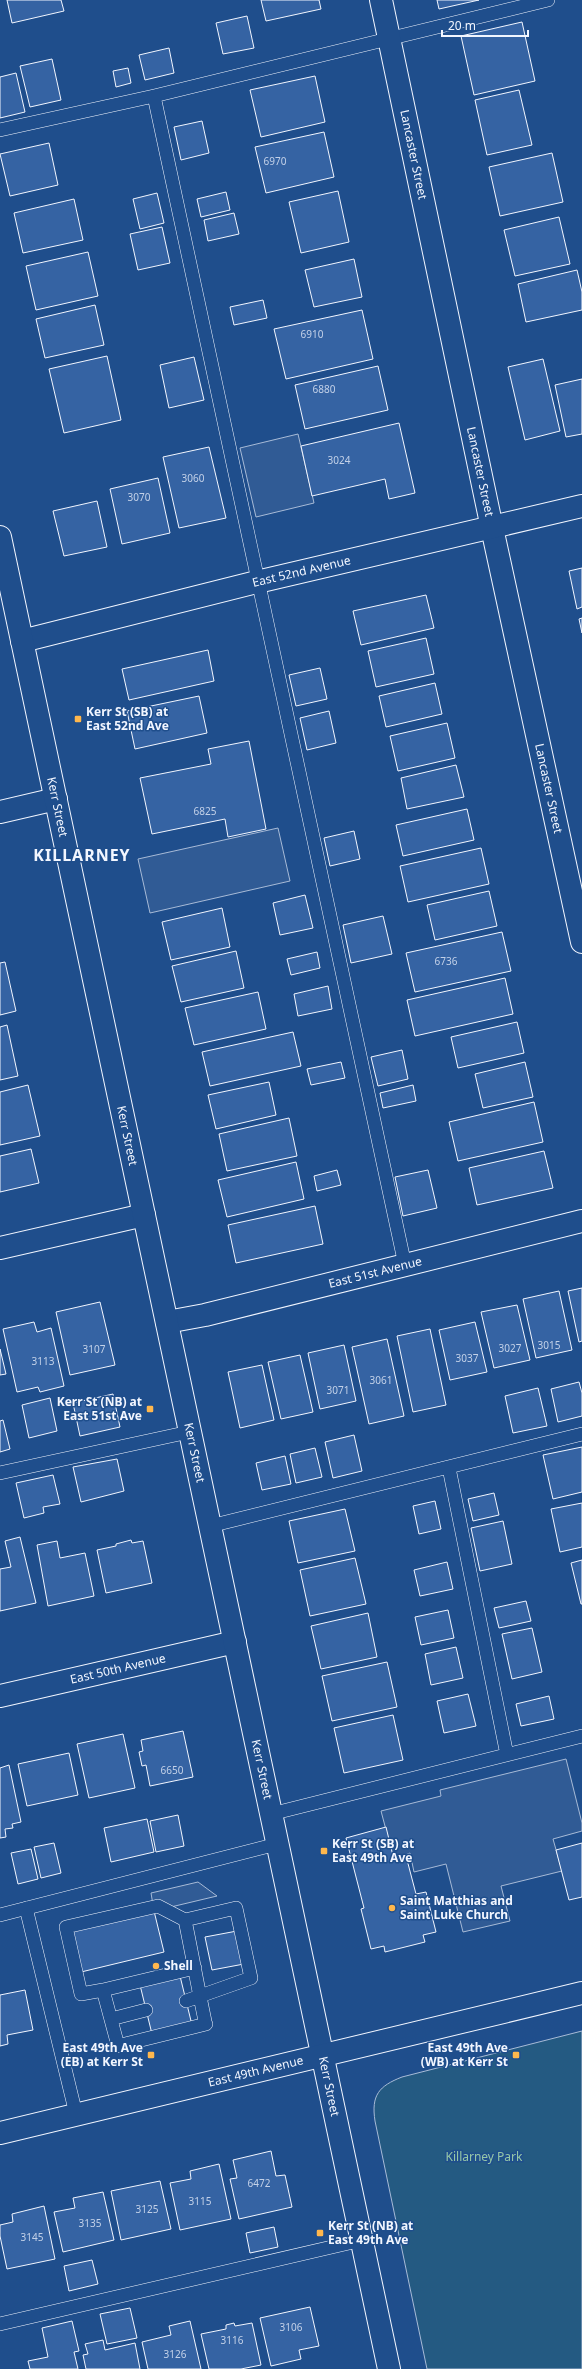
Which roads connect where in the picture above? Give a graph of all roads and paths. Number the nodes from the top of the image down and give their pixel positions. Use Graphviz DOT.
graph roads {
  1 [pos="382,0"];
  2 [pos="548,0"];
  3 [pos="389,37"];
  4 [pos="154,96"];
  5 [pos="0,130"];
  6 [pos="582,506"];
  7 [pos="492,528"];
  8 [pos="0,537"];
  9 [pos="257,582"];
  10 [pos="22,641"];
  11 [pos="56,799"];
  12 [pos="0,812"];
  13 [pos="582,942"];
  14 [pos="144,1214"];
  15 [pos="582,1222"];
  16 [pos="0,1248"];
  17 [pos="405,1265"];
  18 [pos="167,1322"];
  19 [pos="189,1432"];
  20 [pos="582,1434"];
  21 [pos="449,1468"];
  22 [pos="0,1473"];
  23 [pos="210,1526"];
  24 [pos="235,1642"];
  25 [pos="0,1696"];
  26 [pos="582,1736"];
  27 [pos="507,1755"];
  28 [pos="271,1814"];
  29 [pos="277,1844"];
  30 [pos="26,1908"];
  31 [pos="0,1914"];
  32 [pos="186,1920"];
  33 [pos="195,1968"];
  34 [pos="103,1990"];
  35 [pos="582,1993"];
  36 [pos="200,1997"];
  37 [pos="186,2001"];
  38 [pos="146,2010"];
  39 [pos="111,2019"];
  40 [pos="321,2056"];
  41 [pos="76,2114"];
  42 [pos="0,2133"];
  43 [pos="362,2240"];
  44 [pos="0,2324"];
  45 [pos="389,2369"];
  1 -- 3 [label="street, Lancaster Street"];
  2 -- 3 [label="lane"];
  3 -- 4 [label="lane"];
  3 -- 7 [label="street, Lancaster Street"];
  4 -- 5 [label="lane"];
  4 -- 9 [label="lane"];
  6 -- 7 [label="street, East 52nd Avenue"];
  7 -- 9 [label="street, East 52nd Avenue"];
  7 -- 13 [label="street, Lancaster Street"];
  8 -- 10 [label="street, Kerr Street"];
  9 -- 10 [label="street, East 52nd Avenue"];
  9 -- 17 [label="lane"];
  10 -- 11 [label="street, Kerr Street"];
  11 -- 12 [label="street"];
  11 -- 14 [label="street, Kerr Street"];
  14 -- 16 [label="street"];
  14 -- 18 [label="street, Kerr Street"];
  15 -- 17 [label="street, East 51st Avenue"];
  17 -- 18 [label="street, East 51st Avenue"];
  18 -- 19 [label="street, Kerr Street"];
  19 -- 22 [label="lane"];
  19 -- 23 [label="street, Kerr Street"];
  20 -- 21 [label="lane"];
  21 -- 23 [label="lane"];
  21 -- 27 [label="lane"];
  23 -- 24 [label="street, Kerr Street"];
  24 -- 25 [label="street, East 50th Avenue"];
  24 -- 28 [label="street, Kerr Street"];
  26 -- 27 [label="lane"];
  27 -- 28 [label="lane"];
  28 -- 29 [label="street, Kerr Street"];
  29 -- 30 [label="lane"];
  29 -- 40 [label="street, Kerr Street"];
  30 -- 31 [label="lane"];
  30 -- 41 [label="lane"];
  32 -- 33 [label="lane"];
  32 -- 34 [label="lane"];
  32 -- 36 [label="lane"];
  33 -- 34 [label="lane"];
  33 -- 36 [label="lane"];
  34 -- 39 [label="lane"];
  35 -- 40 [label="street, East 49th Avenue"];
  36 -- 37 [label="lane"];
  36 -- 39 [label="lane"];
  38 -- 39 [label="lane"];
  40 -- 41 [label="street, East 49th Avenue"];
  40 -- 43 [label="street, Kerr Street"];
  41 -- 42 [label="street, East 49th Avenue"];
  43 -- 44 [label="lane"];
  43 -- 45 [label="street, Kerr Street"];
}
